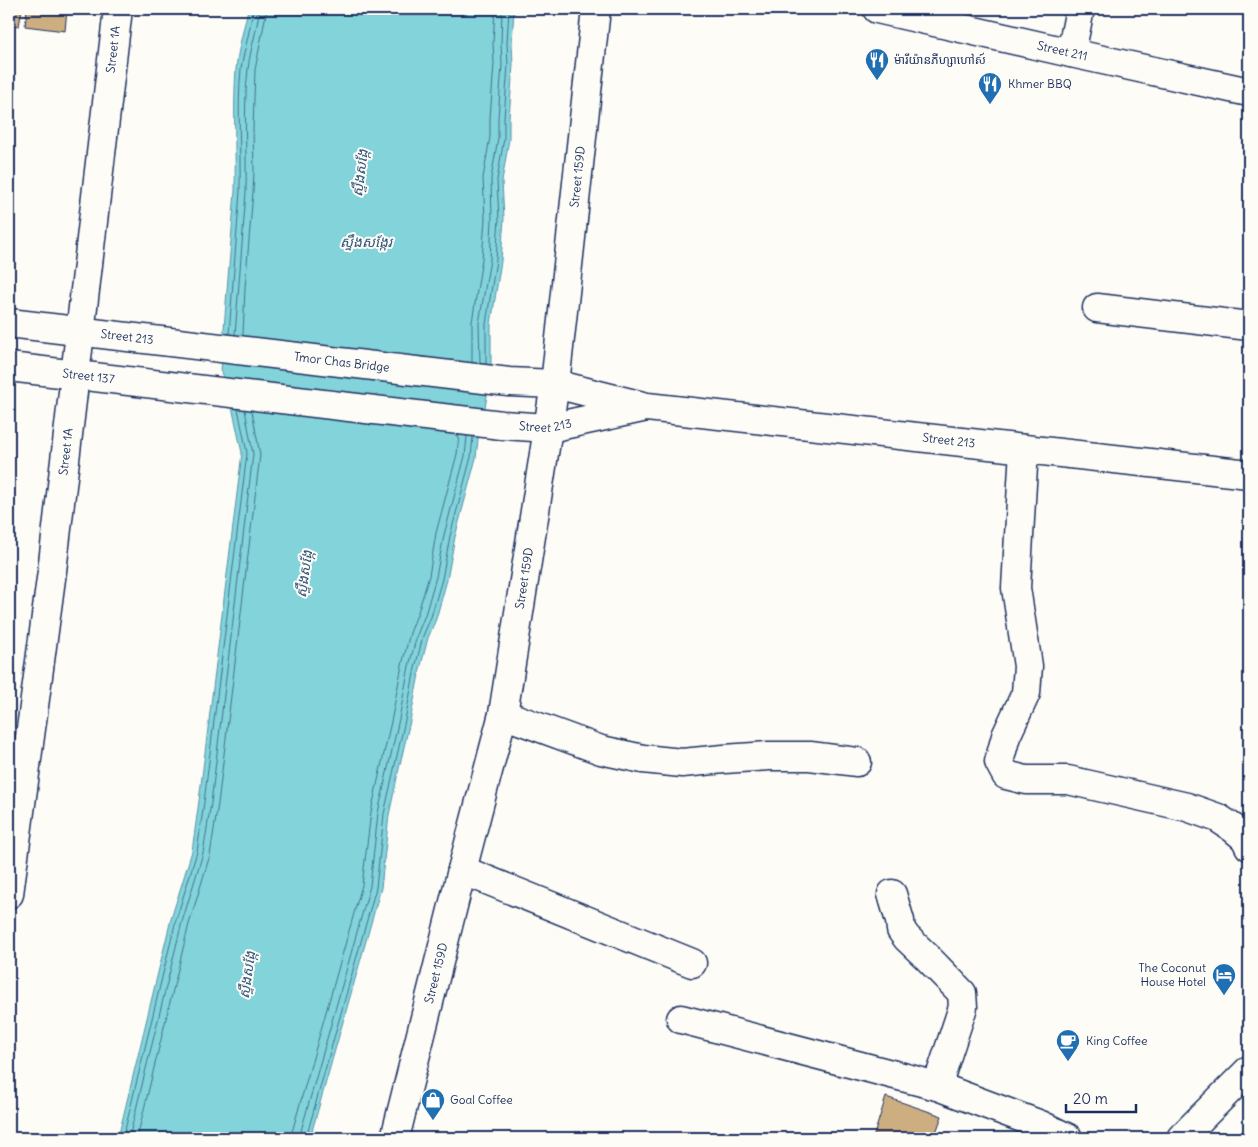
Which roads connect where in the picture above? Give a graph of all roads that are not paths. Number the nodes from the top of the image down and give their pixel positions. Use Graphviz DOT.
graph roads {
  1 [pos="118,9"];
  2 [pos="596,9"];
  3 [pos="877,9"];
  4 [pos="1080,9"];
  5 [pos="1071,53"];
  6 [pos="1249,92"];
  7 [pos="1097,308"];
  8 [pos="9,323"];
  9 [pos="1249,326"];
  10 [pos="81,330"];
  11 [pos="173,342"];
  12 [pos="9,367"];
  13 [pos="76,375"];
  14 [pos="509,382"];
  15 [pos="556,384"];
  16 [pos="647,407"];
  17 [pos="502,425"];
  18 [pos="549,428"];
  19 [pos="1024,449"];
  20 [pos="1249,474"];
  21 [pos="503,714"];
  22 [pos="857,762"];
  23 [pos="1249,846"];
  24 [pos="462,870"];
  25 [pos="9,894"];
  26 [pos="892,894"];
  27 [pos="692,963"];
  28 [pos="681,1019"];
  29 [pos="1249,1070"];
  30 [pos="936,1086"];
  31 [pos="395,1138"];
  32 [pos="1068,1138"];
  33 [pos="1181,1138"];
  1 -- 10 [label="street, Street 1A"];
  2 -- 15 [label="street, Street 159D"];
  3 -- 5 [label="street, Street 211"];
  4 -- 5 [label="street"];
  5 -- 6 [label="street, Street 211"];
  7 -- 9 [label="street"];
  8 -- 10 [label="street"];
  10 -- 11 [label="street, Street 213"];
  10 -- 13 [label="street, Street 1A"];
  11 -- 14 [label="street, Tmor Chas Bridge"];
  12 -- 13 [label="street, Street 137"];
  13 -- 17 [label="street, Street 137"];
  13 -- 25 [label="street, Street 1A"];
  14 -- 15 [label="street, Street 213"];
  15 -- 16 [label="street, Street 213"];
  15 -- 18 [label="street, Street 159D"];
  16 -- 18 [label="street, Street 213"];
  16 -- 19 [label="street, Street 213"];
  17 -- 18 [label="street, Street 213"];
  18 -- 21 [label="street, Street 159D"];
  19 -- 20 [label="street, Street 213"];
  19 -- 23 [label="street"];
  21 -- 22 [label="street"];
  21 -- 24 [label="street, Street 159D"];
  24 -- 27 [label="street"];
  24 -- 31 [label="street, Street 159D"];
  26 -- 30 [label="street"];
  28 -- 30 [label="street"];
  29 -- 33 [label="street"];
  30 -- 32 [label="street"];
}
